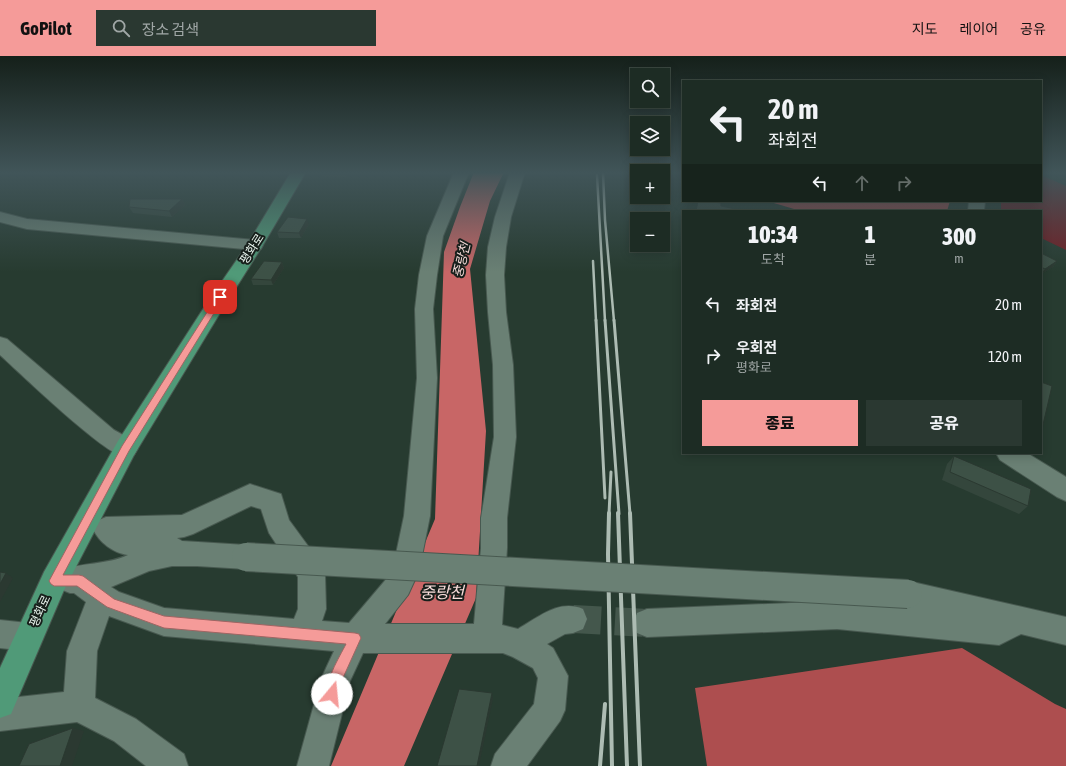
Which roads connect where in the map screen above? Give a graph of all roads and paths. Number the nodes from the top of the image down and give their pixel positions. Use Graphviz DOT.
graph roads {
  1 [pos="279,205"];
  2 [pos="448,205"];
  3 [pos="507,205"];
  4 [pos="0,217"];
  5 [pos="255,245"];
  6 [pos="0,344"];
  7 [pos="126,448"];
  8 [pos="1010,454"];
  9 [pos="1066,490"];
  10 [pos="97,524"];
  11 [pos="202,554"];
  12 [pos="67,580"];
  13 [pos="102,597"];
  14 [pos="573,619"];
  15 [pos="1018,620"];
  16 [pos="647,623"];
  17 [pos="1066,631"];
  18 [pos="0,634"];
  19 [pos="303,634"];
  20 [pos="28,637"];
  21 [pos="361,639"];
  22 [pos="482,639"];
  23 [pos="520,644"];
  24 [pos="0,703"];
  25 [pos="79,706"];
  26 [pos="0,715"];
  27 [pos="172,766"];
  28 [pos="313,766"];
  29 [pos="506,766"];
  1 -- 5 [label="main road, 평화로"];
  2 -- 21 [label="street"];
  3 -- 22 [label="street"];
  4 -- 5 [label="street"];
  5 -- 7 [label="main road, 평화로"];
  6 -- 7 [label="street"];
  7 -- 10 [label="main road, 평화로"];
  8 -- 9 [label="street"];
  10 -- 11 [label="street"];
  10 -- 12 [label="main road, 평화로"];
  10 -- 19 [label="street"];
  11 -- 12 [label="street"];
  11 -- 15 [label="street, bridge"];
  12 -- 13 [label="street"];
  12 -- 20 [label="main road, 평화로"];
  13 -- 19 [label="street"];
  13 -- 25 [label="street"];
  14 -- 23 [label="street"];
  15 -- 16 [label="street"];
  15 -- 17 [label="street"];
  18 -- 20 [label="street, 평화로"];
  19 -- 21 [label="street"];
  20 -- 24 [label="main road, 평화로"];
  21 -- 22 [label="street"];
  21 -- 28 [label="street"];
  22 -- 23 [label="street"];
  23 -- 29 [label="street"];
  25 -- 26 [label="street"];
  25 -- 27 [label="street"];
}
